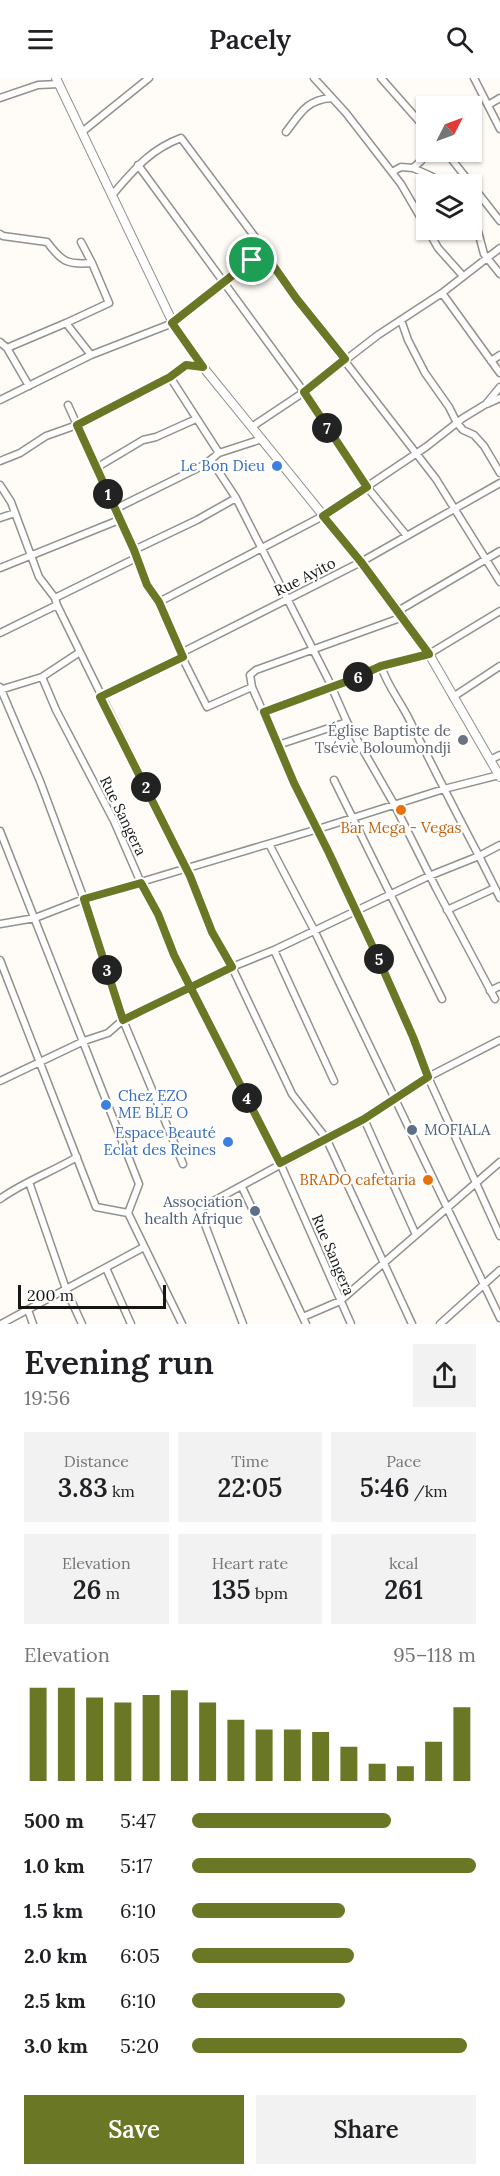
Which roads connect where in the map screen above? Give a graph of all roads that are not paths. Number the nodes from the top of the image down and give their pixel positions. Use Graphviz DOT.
graph roads {
  1 [pos="149,78"];
  2 [pos="314,78"];
  3 [pos="381,78"];
  4 [pos="474,78"];
  5 [pos="58,80"];
  6 [pos="331,98"];
  7 [pos="500,98"];
  8 [pos="0,99"];
  9 [pos="488,105"];
  10 [pos="416,118"];
  11 [pos="500,129"];
  12 [pos="82,132"];
  13 [pos="286,132"];
  14 [pos="420,162"];
  15 [pos="454,162"];
  16 [pos="138,165"];
  17 [pos="413,168"];
  18 [pos="392,172"];
  19 [pos="426,174"];
  20 [pos="112,195"];
  21 [pos="416,209"];
  22 [pos="500,221"];
  23 [pos="0,234"];
  24 [pos="434,240"];
  25 [pos="479,240"];
  26 [pos="81,242"];
  27 [pos="500,248"];
  28 [pos="263,251"];
  29 [pos="488,257"];
  30 [pos="92,263"];
  31 [pos="500,274"];
  32 [pos="464,276"];
  33 [pos="224,283"];
  34 [pos="442,293"];
  35 [pos="401,320"];
  36 [pos="66,323"];
  37 [pos="172,323"];
  38 [pos="0,342"];
  39 [pos="7,348"];
  40 [pos="91,355"];
  41 [pos="500,355"];
  42 [pos="345,359"];
  43 [pos="491,361"];
  44 [pos="203,367"];
  45 [pos="500,373"];
  46 [pos="170,377"];
  47 [pos="29,386"];
  48 [pos="500,387"];
  49 [pos="304,392"];
  50 [pos="500,398"];
  51 [pos="0,400"];
  52 [pos="486,404"];
  53 [pos="68,405"];
  54 [pos="196,419"];
  55 [pos="457,423"];
  56 [pos="77,425"];
  57 [pos="253,426"];
  58 [pos="262,439"];
  59 [pos="219,453"];
  60 [pos="416,453"];
  61 [pos="211,460"];
  62 [pos="0,461"];
  63 [pos="96,468"];
  64 [pos="500,473"];
  65 [pos="500,483"];
  66 [pos="0,485"];
  67 [pos="367,487"];
  68 [pos="236,498"];
  69 [pos="115,509"];
  70 [pos="455,509"];
  71 [pos="15,513"];
  72 [pos="323,516"];
  73 [pos="0,518"];
  74 [pos="119,520"];
  75 [pos="407,537"];
  76 [pos="261,549"];
  77 [pos="134,550"];
  78 [pos="500,551"];
  79 [pos="33,555"];
  80 [pos="136,558"];
  81 [pos="486,559"];
  82 [pos="361,562"];
  83 [pos="0,568"];
  84 [pos="500,582"];
  85 [pos="288,599"];
  86 [pos="56,602"];
  87 [pos="159,602"];
  88 [pos="500,611"];
  89 [pos="400,614"];
  90 [pos="0,633"];
  91 [pos="312,648"];
  92 [pos="80,652"];
  93 [pos="429,654"];
  94 [pos="182,655"];
  95 [pos="381,666"];
  96 [pos="500,666"];
  97 [pos="42,677"];
  98 [pos="252,687"];
  99 [pos="331,687"];
  100 [pos="0,689"];
  101 [pos="100,697"];
  102 [pos="453,697"];
  103 [pos="264,712"];
  104 [pos="346,722"];
  105 [pos="278,746"];
  106 [pos="500,755"];
  107 [pos="490,760"];
  108 [pos="499,776"];
  109 [pos="334,780"];
  110 [pos="444,789"];
  111 [pos="394,804"];
  112 [pos="353,818"];
  113 [pos="318,830"];
  114 [pos="0,831"];
  115 [pos="269,844"];
  116 [pos="500,845"];
  117 [pos="479,856"];
  118 [pos="186,869"];
  119 [pos="429,876"];
  120 [pos="141,883"];
  121 [pos="495,888"];
  122 [pos="391,894"];
  123 [pos="500,898"];
  124 [pos="84,899"];
  125 [pos="356,910"];
  126 [pos="447,910"];
  127 [pos="34,918"];
  128 [pos="0,924"];
  129 [pos="314,930"];
  130 [pos="274,950"];
  131 [pos="0,960"];
  132 [pos="232,967"];
  133 [pos="500,986"];
  134 [pos="192,987"];
  135 [pos="490,991"];
  136 [pos="442,999"];
  137 [pos="495,999"];
  138 [pos="123,1020"];
  139 [pos="500,1040"];
  140 [pos="84,1041"];
  141 [pos="40,1063"];
  142 [pos="428,1077"];
  143 [pos="0,1081"];
  144 [pos="334,1081"];
  145 [pos="395,1098"];
  146 [pos="364,1119"];
  147 [pos="326,1138"];
  148 [pos="77,1157"];
  149 [pos="500,1162"];
  150 [pos="280,1163"];
  151 [pos="183,1164"];
  152 [pos="29,1182"];
  153 [pos="474,1184"];
  154 [pos="242,1187"];
  155 [pos="0,1199"];
  156 [pos="446,1207"];
  157 [pos="128,1213"];
  158 [pos="416,1235"];
  159 [pos="500,1236"];
  160 [pos="144,1247"];
  161 [pos="384,1264"];
  162 [pos="106,1268"];
  163 [pos="500,1270"];
  164 [pos="483,1285"];
  165 [pos="66,1289"];
  166 [pos="340,1301"];
  167 [pos="28,1310"];
  168 [pos="500,1318"];
  169 [pos="304,1321"];
  170 [pos="1,1324"];
  171 [pos="33,1324"];
  172 [pos="82,1324"];
  173 [pos="131,1324"];
  174 [pos="182,1324"];
  175 [pos="243,1324"];
  176 [pos="351,1324"];
  177 [pos="412,1324"];
  178 [pos="440,1324"];
  1 -- 12 [label="street"];
  2 -- 6 [label="street"];
  3 -- 10 [label="street"];
  4 -- 9 [label="street"];
  5 -- 8 [label="street"];
  5 -- 12 [label="street"];
  6 -- 13 [label="street"];
  6 -- 18 [label="street"];
  7 -- 9 [label="street"];
  9 -- 11 [label="street"];
  12 -- 20 [label="street"];
  14 -- 17 [label="street"];
  15 -- 22 [label="street"];
  16 -- 20 [label="street"];
  16 -- 28 [label="street"];
  16 -- 33 [label="street"];
  17 -- 18 [label="street"];
  17 -- 19 [label="street"];
  18 -- 21 [label="street"];
  20 -- 37 [label="street"];
  23 -- 30 [label="street"];
  24 -- 32 [label="street"];
  25 -- 29 [label="street"];
  26 -- 30 [label="street"];
  27 -- 29 [label="street"];
  28 -- 33 [label="street"];
  28 -- 42 [label="street"];
  29 -- 31 [label="street"];
  29 -- 32 [label="street"];
  30 -- 36 [label="street"];
  32 -- 34 [label="street"];
  33 -- 37 [label="street"];
  33 -- 49 [label="street"];
  34 -- 35 [label="street"];
  34 -- 43 [label="street"];
  35 -- 42 [label="street"];
  35 -- 55 [label="street"];
  36 -- 39 [label="street"];
  36 -- 40 [label="street"];
  37 -- 40 [label="street"];
  37 -- 44 [label="street"];
  38 -- 39 [label="street"];
  39 -- 47 [label="street"];
  40 -- 47 [label="street"];
  41 -- 43 [label="street"];
  42 -- 49 [label="street"];
  42 -- 60 [label="street"];
  43 -- 45 [label="street"];
  44 -- 46 [label="street"];
  44 -- 57 [label="street"];
  46 -- 54 [label="street"];
  46 -- 56 [label="street"];
  47 -- 51 [label="street"];
  48 -- 52 [label="street"];
  49 -- 57 [label="street"];
  49 -- 67 [label="street"];
  50 -- 52 [label="street"];
  52 -- 55 [label="street"];
  53 -- 56 [label="street"];
  54 -- 59 [label="street"];
  54 -- 63 [label="street"];
  55 -- 60 [label="street"];
  55 -- 64 [label="street"];
  56 -- 62 [label="street"];
  56 -- 63 [label="street"];
  57 -- 58 [label="street"];
  58 -- 59 [label="street"];
  58 -- 72 [label="street"];
  59 -- 61 [label="street"];
  60 -- 67 [label="street"];
  60 -- 70 [label="street"];
  61 -- 68 [label="street"];
  61 -- 69 [label="street"];
  63 -- 69 [label="street"];
  65 -- 70 [label="street, Rue Ayito"];
  66 -- 71 [label="street"];
  67 -- 72 [label="street"];
  67 -- 75 [label="street"];
  68 -- 76 [label="street"];
  68 -- 77 [label="street"];
  69 -- 74 [label="street"];
  70 -- 75 [label="street, Rue Ayito"];
  70 -- 81 [label="street"];
  71 -- 73 [label="street"];
  71 -- 79 [label="street"];
  72 -- 76 [label="street"];
  72 -- 82 [label="street"];
  74 -- 77 [label="street"];
  74 -- 79 [label="street"];
  75 -- 82 [label="street, Rue Ayito"];
  76 -- 85 [label="street"];
  76 -- 87 [label="street"];
  77 -- 80 [label="street"];
  78 -- 81 [label="street"];
  79 -- 83 [label="street"];
  79 -- 86 [label="street"];
  80 -- 86 [label="street"];
  80 -- 87 [label="street"];
  81 -- 84 [label="street"];
  81 -- 89 [label="street"];
  82 -- 85 [label="street, Rue Ayito"];
  82 -- 89 [label="street"];
  85 -- 91 [label="street"];
  85 -- 94 [label="street, Rue Ayito"];
  86 -- 90 [label="street"];
  86 -- 92 [label="street"];
  87 -- 94 [label="street"];
  88 -- 93 [label="street"];
  89 -- 91 [label="street"];
  89 -- 93 [label="street"];
  91 -- 98 [label="street"];
  91 -- 99 [label="street"];
  92 -- 97 [label="street"];
  92 -- 101 [label="street"];
  93 -- 95 [label="street"];
  93 -- 102 [label="street"];
  94 -- 98 [label="street"];
  94 -- 101 [label="street, Rue Ayito"];
  95 -- 99 [label="street"];
  95 -- 110 [label="street"];
  96 -- 102 [label="street"];
  97 -- 100 [label="street"];
  97 -- 120 [label="street, Rue Sangera"];
  98 -- 103 [label="street"];
  99 -- 103 [label="street"];
  99 -- 104 [label="street"];
  100 -- 124 [label="street"];
  101 -- 118 [label="street"];
  102 -- 107 [label="street"];
  103 -- 105 [label="street"];
  104 -- 105 [label="street"];
  104 -- 111 [label="street"];
  105 -- 113 [label="street"];
  106 -- 107 [label="street"];
  107 -- 108 [label="street"];
  108 -- 110 [label="street"];
  109 -- 112 [label="street"];
  110 -- 111 [label="street"];
  110 -- 117 [label="street"];
  111 -- 112 [label="street"];
  111 -- 119 [label="street"];
  112 -- 113 [label="street"];
  112 -- 122 [label="street"];
  113 -- 115 [label="street"];
  113 -- 125 [label="street"];
  114 -- 127 [label="street"];
  115 -- 118 [label="street"];
  115 -- 129 [label="street"];
  116 -- 117 [label="street"];
  117 -- 119 [label="street"];
  117 -- 121 [label="street"];
  118 -- 120 [label="street"];
  118 -- 132 [label="street"];
  119 -- 122 [label="street"];
  119 -- 126 [label="street"];
  120 -- 124 [label="street"];
  120 -- 134 [label="street, Rue Sangera"];
  121 -- 123 [label="street"];
  121 -- 126 [label="street"];
  122 -- 125 [label="street"];
  122 -- 136 [label="street"];
  124 -- 127 [label="street"];
  124 -- 138 [label="street"];
  125 -- 129 [label="street"];
  125 -- 142 [label="street"];
  126 -- 135 [label="street"];
  127 -- 128 [label="street"];
  127 -- 140 [label="street"];
  129 -- 130 [label="street"];
  129 -- 145 [label="street"];
  130 -- 132 [label="street"];
  130 -- 144 [label="street"];
  131 -- 141 [label="street"];
  132 -- 134 [label="street"];
  132 -- 147 [label="street"];
  133 -- 135 [label="street"];
  134 -- 138 [label="street"];
  134 -- 150 [label="street, Rue Sangera"];
  135 -- 137 [label="street"];
  138 -- 140 [label="street"];
  138 -- 151 [label="street"];
  139 -- 142 [label="street"];
  140 -- 141 [label="street"];
  140 -- 157 [label="street"];
  141 -- 143 [label="street"];
  141 -- 148 [label="street"];
  142 -- 145 [label="street"];
  142 -- 153 [label="street"];
  145 -- 146 [label="street"];
  145 -- 156 [label="street"];
  146 -- 147 [label="street"];
  146 -- 158 [label="street"];
  147 -- 150 [label="street"];
  147 -- 161 [label="street"];
  148 -- 152 [label="street"];
  148 -- 157 [label="street"];
  149 -- 153 [label="street"];
  150 -- 154 [label="street"];
  150 -- 166 [label="street, Rue Sangera"];
  152 -- 155 [label="street"];
  152 -- 165 [label="street"];
  153 -- 156 [label="street"];
  153 -- 159 [label="street"];
  154 -- 169 [label="street"];
  154 -- 175 [label="street"];
  156 -- 158 [label="street"];
  156 -- 164 [label="street"];
  157 -- 160 [label="street"];
  158 -- 161 [label="street"];
  160 -- 162 [label="street"];
  160 -- 174 [label="street"];
  161 -- 166 [label="street"];
  161 -- 177 [label="street"];
  162 -- 165 [label="street"];
  162 -- 173 [label="street"];
  163 -- 164 [label="street"];
  164 -- 168 [label="street"];
  164 -- 178 [label="street"];
  165 -- 167 [label="street"];
  165 -- 172 [label="street"];
  166 -- 169 [label="street"];
  166 -- 176 [label="street, Rue Sangera"];
  167 -- 170 [label="street"];
  167 -- 171 [label="street"];
}
